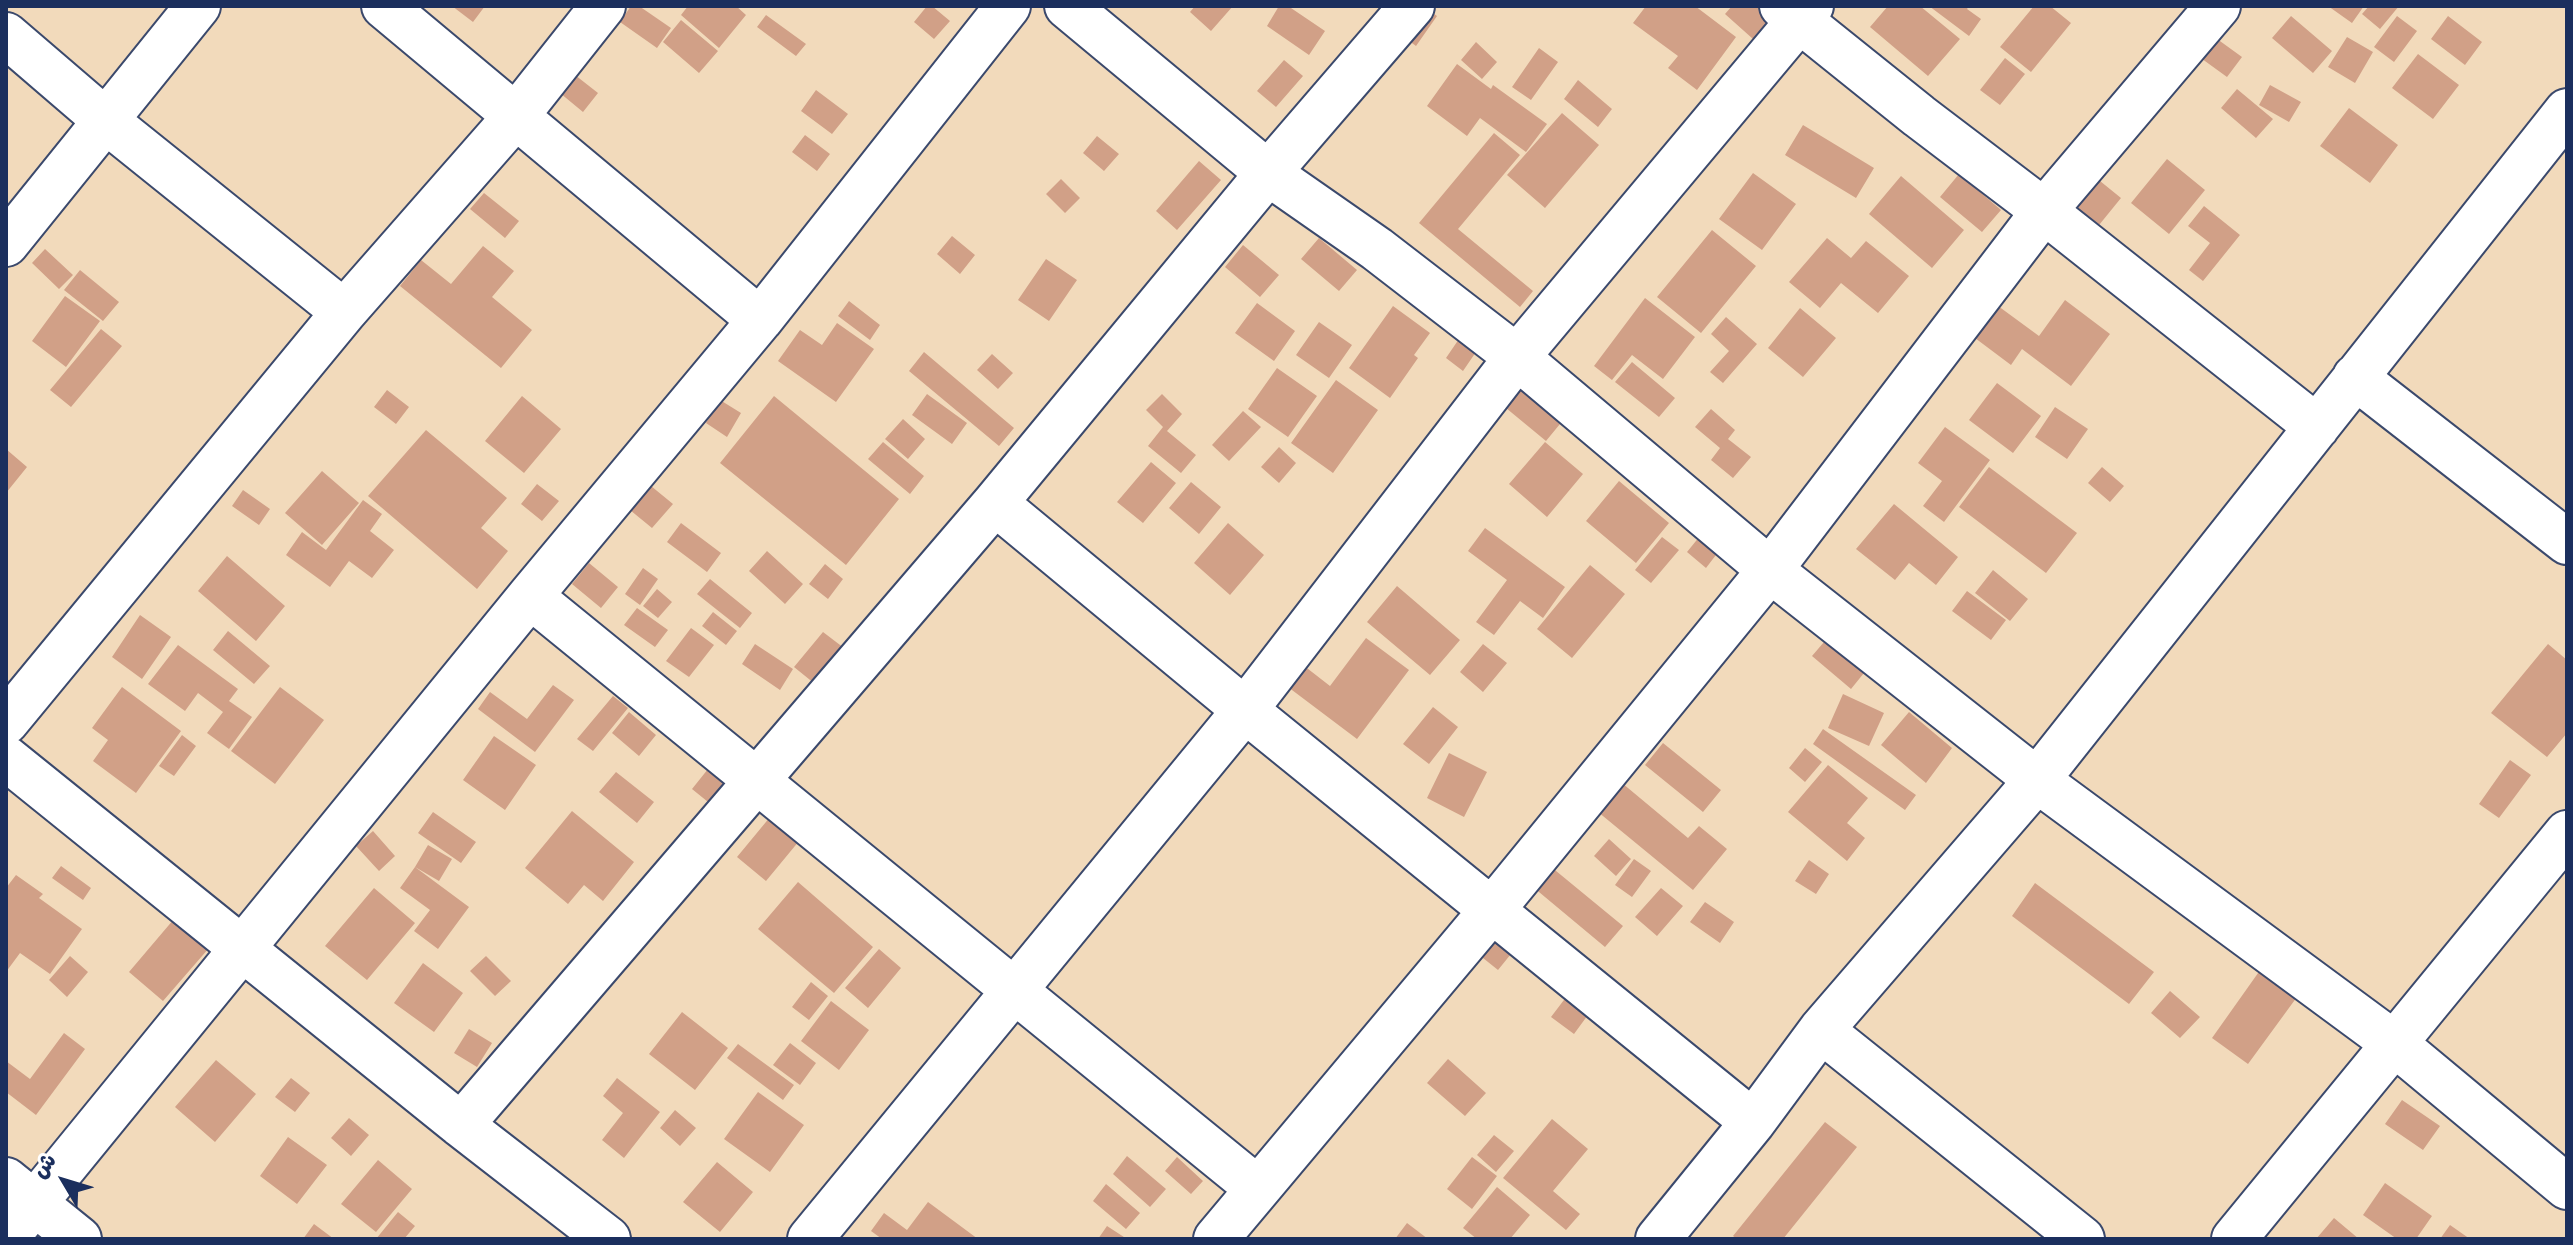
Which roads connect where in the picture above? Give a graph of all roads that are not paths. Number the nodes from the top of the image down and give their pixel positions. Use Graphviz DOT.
graph roads {
  1 [pos="198,6"];
  2 [pos="384,6"];
  3 [pos="603,6"];
  4 [pos="1008,6"];
  5 [pos="1067,6"];
  6 [pos="1412,6"];
  7 [pos="2218,6"];
  8 [pos="1798,10"];
  9 [pos="6,35"];
  10 [pos="2567,111"];
  11 [pos="516,116"];
  12 [pos="105,120"];
  13 [pos="1268,173"];
  14 [pos="2044,211"];
  15 [pos="6,244"];
  16 [pos="344,312"];
  17 [pos="760,320"];
  18 [pos="1517,357"];
  19 [pos="2355,377"];
  20 [pos="2317,427"];
  21 [pos="995,503"];
  22 [pos="2567,542"];
  23 [pos="1770,570"];
  24 [pos="530,596"];
  25 [pos="1245,710"];
  26 [pos="6,722"];
  27 [pos="6,758"];
  28 [pos="756,780"];
  29 [pos="2037,780"];
  30 [pos="2567,833"];
  31 [pos="1492,910"];
  32 [pos="242,949"];
  33 [pos="1014,990"];
  34 [pos="1821,1030"];
  35 [pos="2395,1044"];
  36 [pos="1753,1122"];
  37 [pos="461,1125"];
  38 [pos="2567,1187"];
  39 [pos="1257,1188"];
  40 [pos="21,1191"];
  41 [pos="6,1238"];
  42 [pos="79,1239"];
  43 [pos="608,1239"];
  44 [pos="810,1239"];
  45 [pos="1216,1239"];
  46 [pos="1658,1239"];
  47 [pos="2082,1239"];
  48 [pos="2234,1239"];
  1 -- 12 [label="street"];
  2 -- 11 [label="street"];
  3 -- 11 [label="street"];
  4 -- 17 [label="street"];
  5 -- 13 [label="street"];
  6 -- 13 [label="street"];
  7 -- 14 [label="street"];
  8 -- 14 [label="street"];
  8 -- 18 [label="street"];
  9 -- 12 [label="street"];
  10 -- 19 [label="street"];
  11 -- 16 [label="street"];
  11 -- 17 [label="street"];
  12 -- 15 [label="street"];
  12 -- 16 [label="street"];
  13 -- 18 [label="street"];
  13 -- 21 [label="street"];
  14 -- 20 [label="street"];
  14 -- 23 [label="street"];
  16 -- 26 [label="street"];
  17 -- 24 [label="street"];
  18 -- 23 [label="street"];
  18 -- 25 [label="street"];
  19 -- 20 [label="street"];
  19 -- 22 [label="street"];
  20 -- 29 [label="street"];
  21 -- 25 [label="street"];
  21 -- 28 [label="street"];
  23 -- 29 [label="street"];
  23 -- 31 [label="street"];
  24 -- 28 [label="street"];
  24 -- 32 [label="street"];
  25 -- 31 [label="street"];
  25 -- 33 [label="street"];
  27 -- 32 [label="street"];
  28 -- 33 [label="street"];
  28 -- 37 [label="street"];
  29 -- 34 [label="street"];
  29 -- 35 [label="street"];
  30 -- 35 [label="street"];
  31 -- 36 [label="street"];
  31 -- 39 [label="street"];
  32 -- 37 [label="street"];
  32 -- 40 [label="street"];
  33 -- 39 [label="street"];
  33 -- 44 [label="street"];
  34 -- 36 [label="street"];
  34 -- 47 [label="street"];
  35 -- 38 [label="street"];
  35 -- 48 [label="street"];
  36 -- 46 [label="street"];
  37 -- 43 [label="street"];
  39 -- 45 [label="street"];
  40 -- 41 [label="street"];
  40 -- 42 [label="street"];
}
